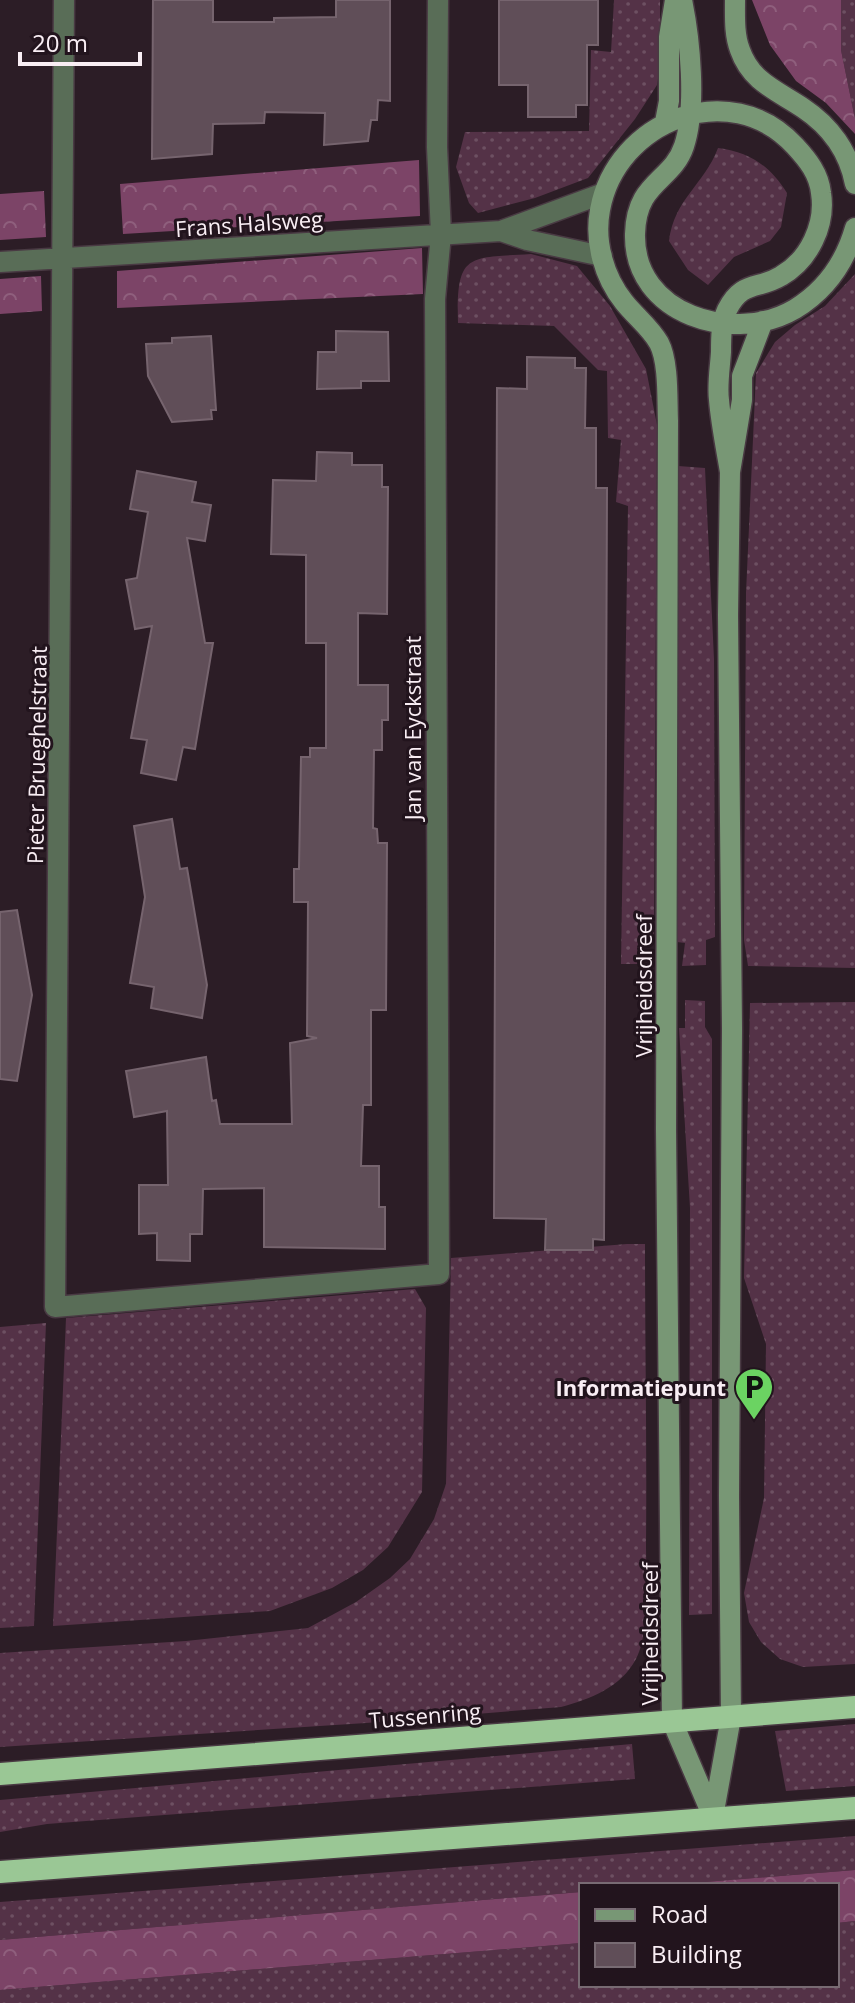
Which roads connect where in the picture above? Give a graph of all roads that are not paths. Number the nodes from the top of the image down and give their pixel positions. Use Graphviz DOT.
graph roads {
  1 [pos="64,0"];
  2 [pos="438,0"];
  3 [pos="675,0"];
  4 [pos="682,0"];
  5 [pos="735,0"];
  6 [pos="689,115"];
  7 [pos="665,122"];
  8 [pos="851,159"];
  9 [pos="817,176"];
  10 [pos="855,187"];
  11 [pos="604,193"];
  12 [pos="501,231"];
  13 [pos="441,234"];
  14 [pos="854,237"];
  15 [pos="602,256"];
  16 [pos="62,260"];
  17 [pos="0,262"];
  18 [pos="643,272"];
  19 [pos="763,321"];
  20 [pos="723,324"];
  21 [pos="730,472"];
  22 [pos="258,1289"];
  23 [pos="855,1707"];
  24 [pos="731,1717"];
  25 [pos="672,1721"];
  26 [pos="0,1774"];
  27 [pos="855,1808"];
  28 [pos="713,1817"];
  29 [pos="0,1872"];
  1 -- 16 [label="street, Pieter Brueghelstraat"];
  2 -- 13 [label="street, Jan van Eyckstraat"];
  3 -- 7 [label="main road"];
  4 -- 6 [label="main road"];
  5 -- 8 [label="main road"];
  6 -- 7 [label="main road"];
  6 -- 9 [label="main road"];
  6 -- 18 [label="main road"];
  7 -- 11 [label="main road"];
  8 -- 10 [label="main road"];
  9 -- 10 [label="main road"];
  9 -- 20 [label="main road"];
  11 -- 12 [label="street, Frans Halsweg"];
  11 -- 15 [label="main road"];
  12 -- 13 [label="street, Frans Halsweg"];
  12 -- 15 [label="street, Frans Halsweg"];
  13 -- 16 [label="street, Frans Halsweg"];
  13 -- 22 [label="street, Jan van Eyckstraat"];
  14 -- 19 [label="main road"];
  15 -- 18 [label="main road"];
  15 -- 25 [label="main road, Vrijheidsdreef"];
  16 -- 17 [label="street, Frans Halsweg"];
  16 -- 22 [label="street, Pieter Brueghelstraat"];
  18 -- 20 [label="main road"];
  19 -- 20 [label="main road"];
  19 -- 21 [label="main road"];
  20 -- 21 [label="main road"];
  21 -- 24 [label="main road"];
  23 -- 24 [label="highway, Tussenring"];
  24 -- 25 [label="highway, Tussenring"];
  24 -- 28 [label="main road"];
  25 -- 26 [label="highway, Tussenring"];
  25 -- 28 [label="main road, Vrijheidsdreef"];
  27 -- 28 [label="highway"];
  28 -- 29 [label="highway"];
}
